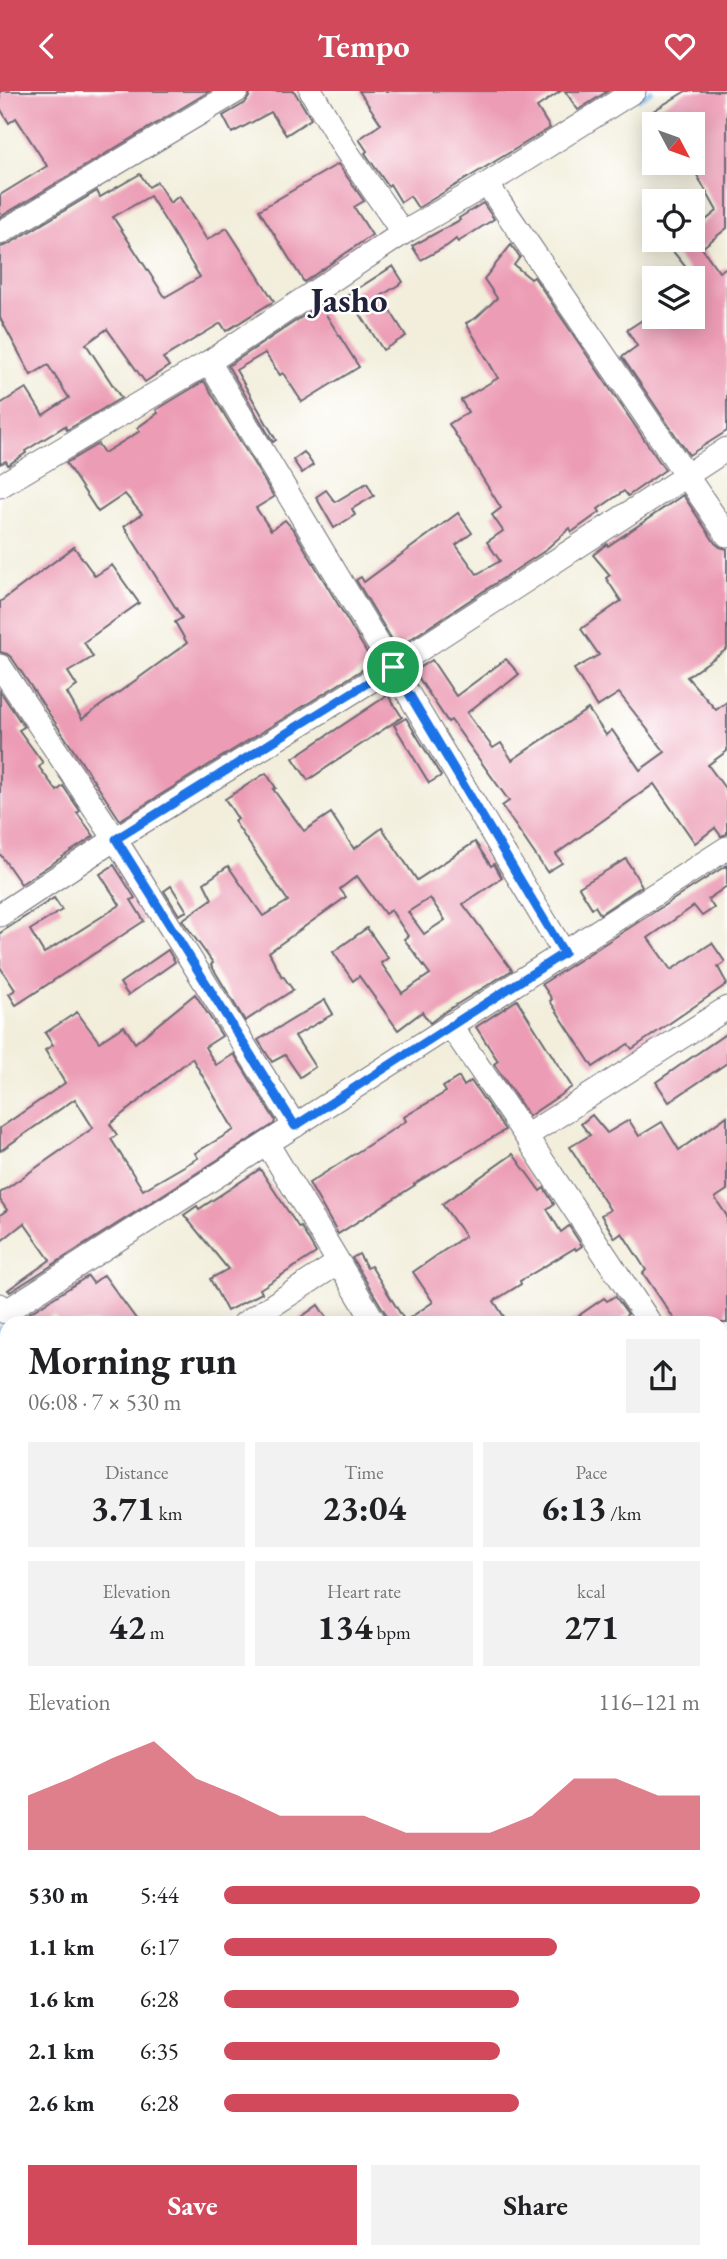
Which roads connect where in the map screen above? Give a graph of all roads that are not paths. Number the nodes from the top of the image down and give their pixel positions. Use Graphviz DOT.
graph roads {
  1 [pos="237,91"];
  2 [pos="311,91"];
  3 [pos="634,91"];
  4 [pos="487,184"];
  5 [pos="0,233"];
  6 [pos="403,233"];
  7 [pos="209,362"];
  8 [pos="727,449"];
  9 [pos="687,477"];
  10 [pos="0,486"];
  11 [pos="727,535"];
  12 [pos="0,666"];
  13 [pos="393,667"];
  14 [pos="116,839"];
  15 [pos="727,848"];
  16 [pos="0,915"];
  17 [pos="564,953"];
  18 [pos="727,1008"];
  19 [pos="450,1025"];
  20 [pos="295,1126"];
  21 [pos="526,1136"];
  22 [pos="268,1145"];
  23 [pos="338,1263"];
  24 [pos="0,1305"];
  25 [pos="256,1316"];
  26 [pos="371,1316"];
  27 [pos="645,1316"];
  1 -- 5 [label="street"];
  2 -- 6 [label="street"];
  3 -- 4 [label="street"];
  4 -- 6 [label="street"];
  4 -- 9 [label="street"];
  6 -- 7 [label="street"];
  7 -- 10 [label="street"];
  7 -- 13 [label="street"];
  8 -- 9 [label="street"];
  9 -- 11 [label="street"];
  9 -- 13 [label="street"];
  12 -- 14 [label="street"];
  13 -- 14 [label="street"];
  13 -- 17 [label="street"];
  14 -- 16 [label="street"];
  14 -- 20 [label="street"];
  15 -- 17 [label="street"];
  17 -- 19 [label="street"];
  18 -- 21 [label="street"];
  19 -- 20 [label="street"];
  19 -- 21 [label="street"];
  20 -- 22 [label="street"];
  21 -- 27 [label="street"];
  22 -- 23 [label="street"];
  22 -- 24 [label="street"];
  23 -- 25 [label="street"];
  23 -- 26 [label="street"];
}
